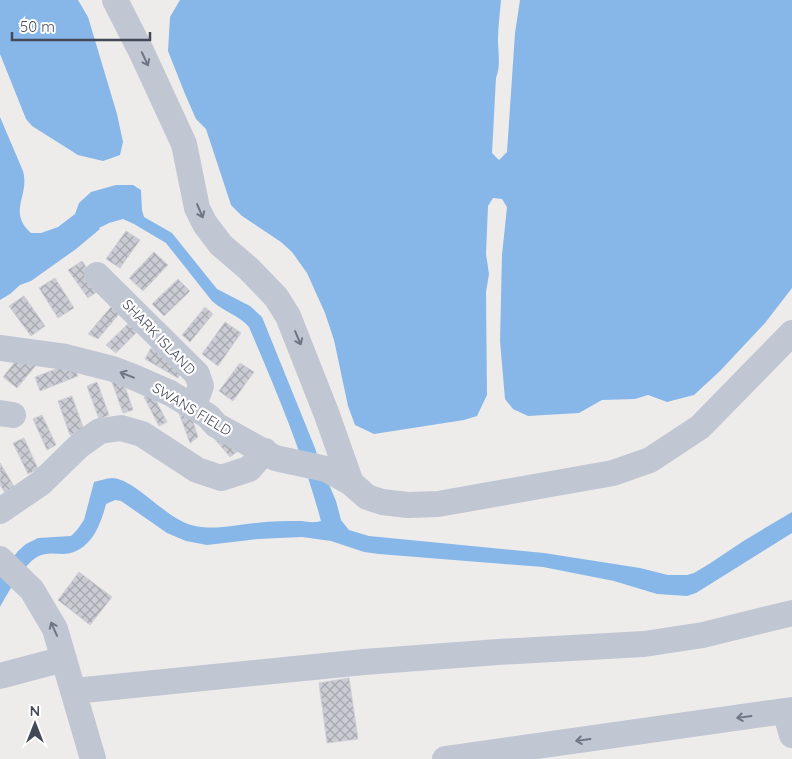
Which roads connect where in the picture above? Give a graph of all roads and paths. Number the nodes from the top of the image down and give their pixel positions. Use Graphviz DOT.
graph roads {
  1 [pos="116,0"];
  2 [pos="97,275"];
  3 [pos="792,333"];
  4 [pos="0,348"];
  5 [pos="193,407"];
  6 [pos="265,451"];
  7 [pos="350,483"];
  8 [pos="0,511"];
  9 [pos="2,561"];
  10 [pos="792,613"];
  11 [pos="64,659"];
  12 [pos="0,676"];
  13 [pos="74,691"];
  14 [pos="790,718"];
  15 [pos="514,754"];
  16 [pos="93,759"];
  17 [pos="445,759"];
  1 -- 7 [label="street, one-way"];
  2 -- 5 [label="street, SHARK ISLAND"];
  3 -- 7 [label="street, SWANS FIELD"];
  5 -- 4 [label="street, SWANS FIELD, one-way"];
  5 -- 6 [label="street, SWANS FIELD"];
  6 -- 7 [label="street, SWANS FIELD"];
  6 -- 8 [label="street"];
  11 -- 9 [label="street, one-way"];
  10 -- 13 [label="street"];
  11 -- 12 [label="street"];
  11 -- 13 [label="street"];
  13 -- 16 [label="street"];
  14 -- 15 [label="street, one-way"];
  15 -- 17 [label="street"];
}
